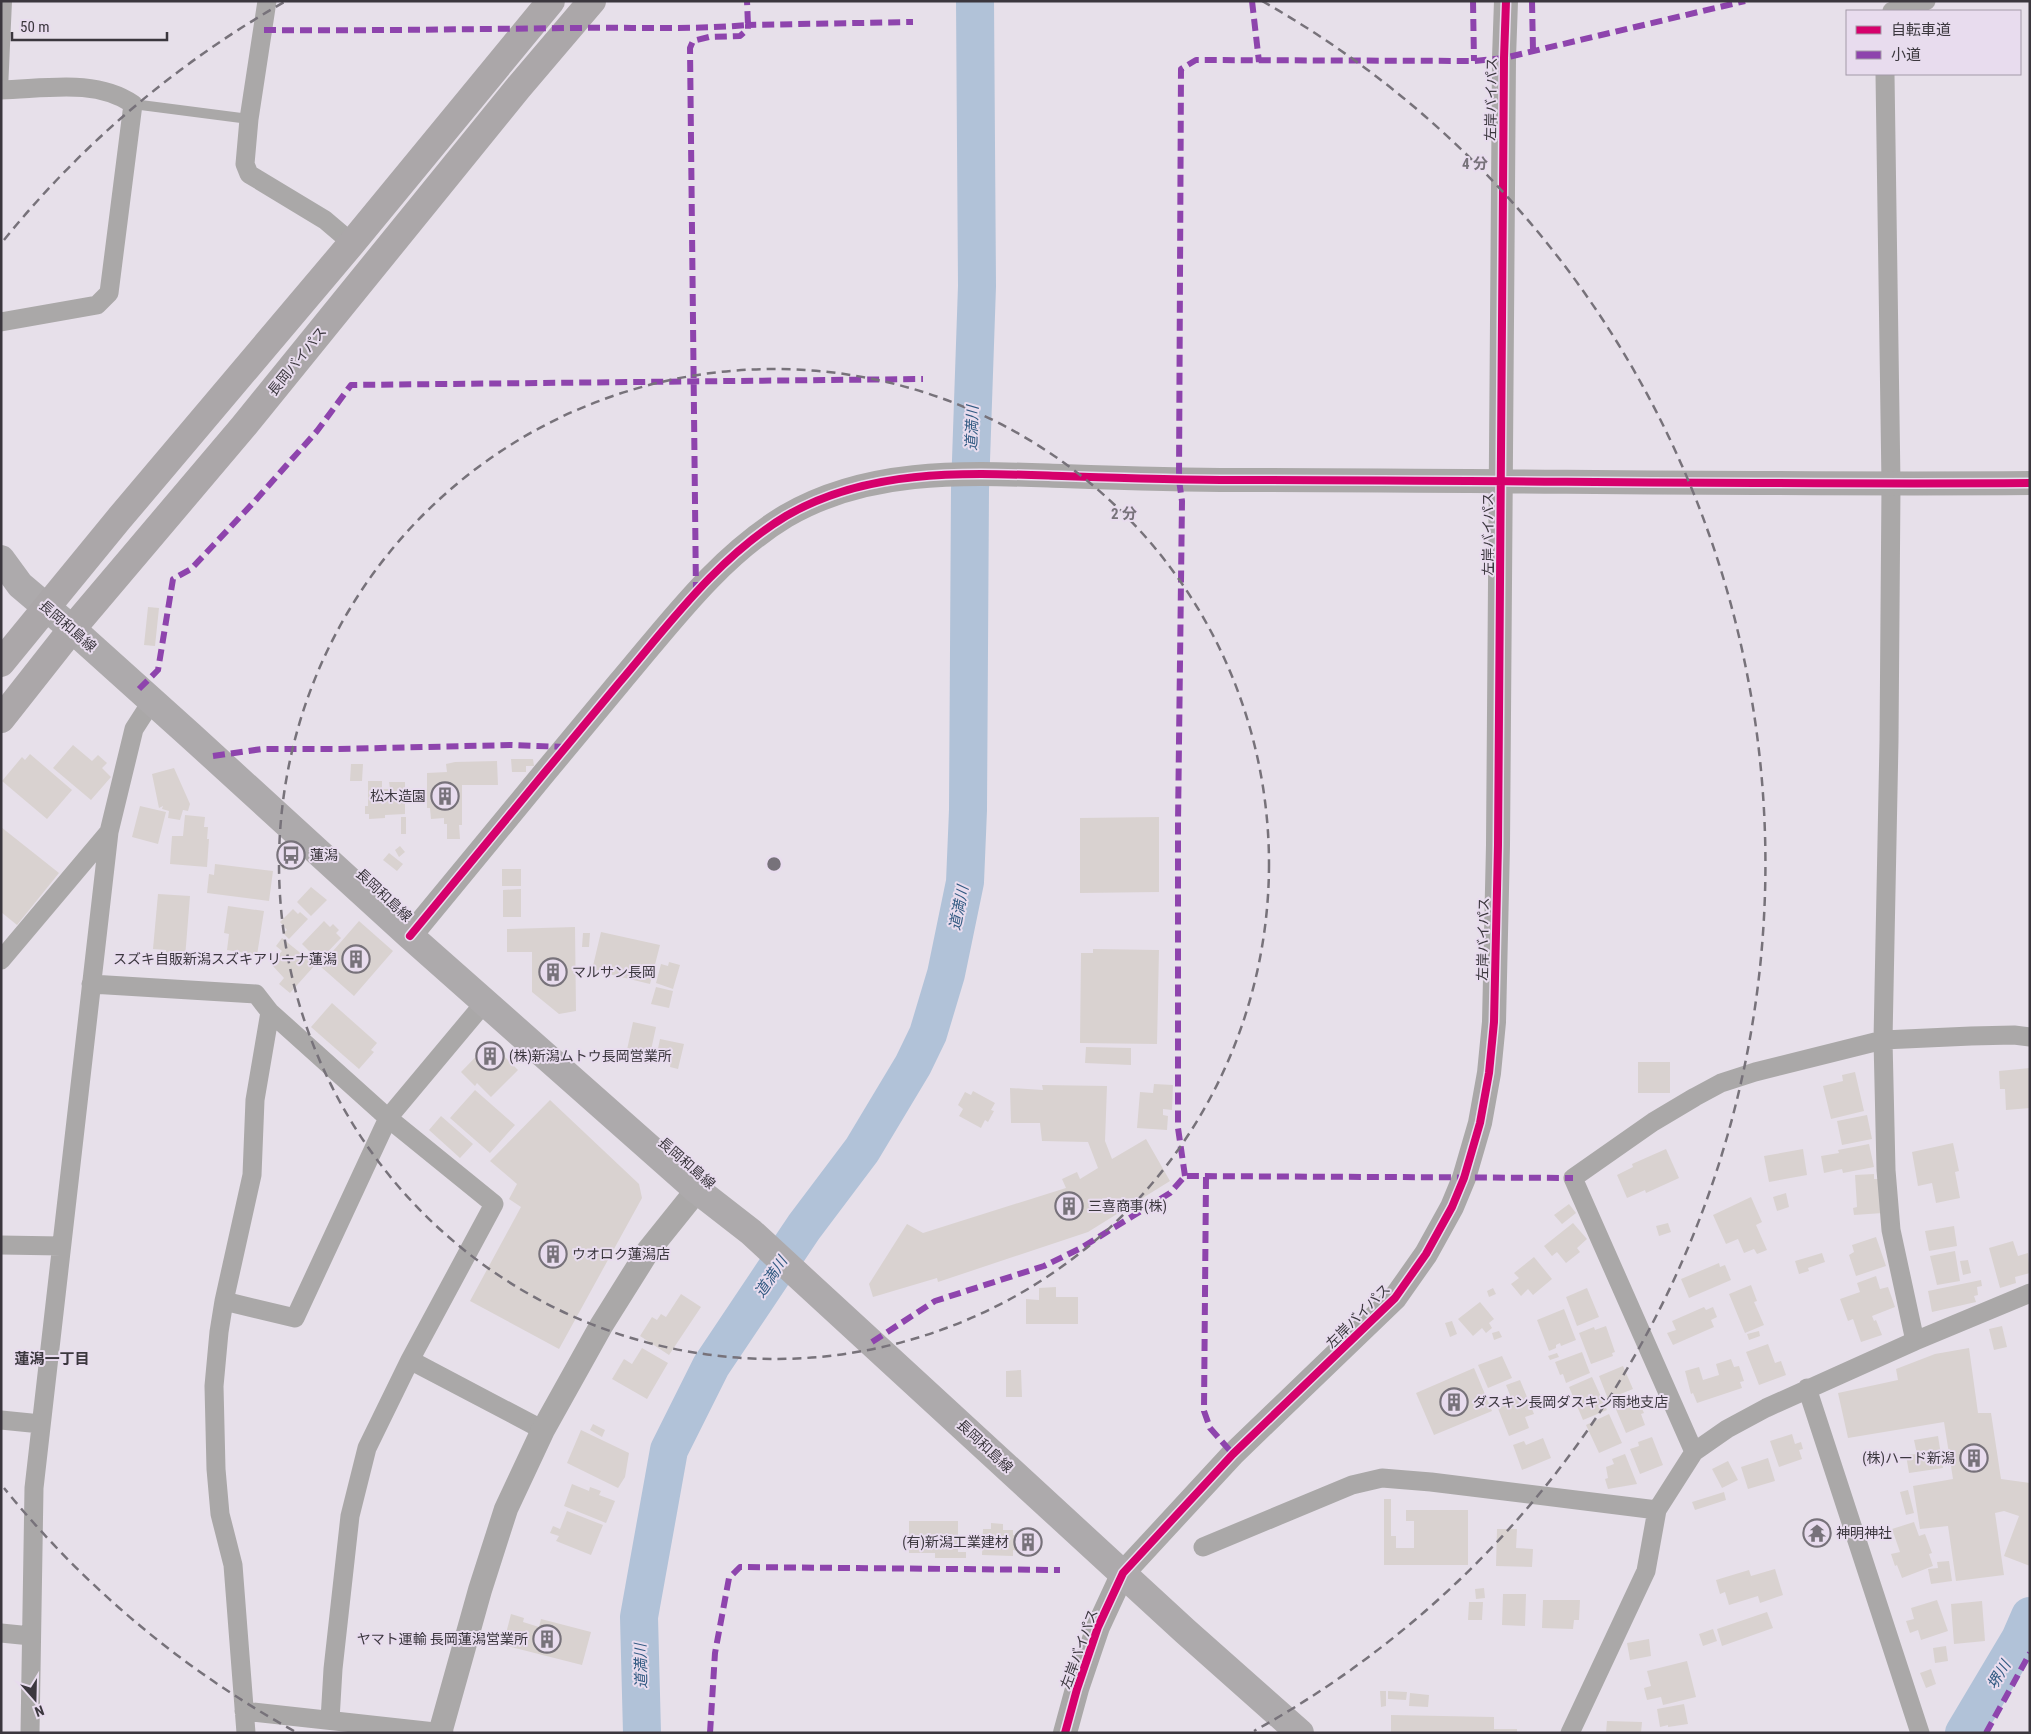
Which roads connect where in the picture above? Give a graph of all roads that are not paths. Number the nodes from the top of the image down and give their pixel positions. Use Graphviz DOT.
graph roads {
  1 [pos="7,1"];
  2 [pos="267,1"];
  3 [pos="551,1"];
  4 [pos="592,1"];
  5 [pos="1506,1"];
  6 [pos="1926,1"];
  7 [pos="1895,10"];
  8 [pos="1885,75"];
  9 [pos="2,90"];
  10 [pos="133,104"];
  11 [pos="249,119"];
  12 [pos="352,243"];
  13 [pos="1,322"];
  14 [pos="1500,480"];
  15 [pos="2030,483"];
  16 [pos="1891,484"];
  17 [pos="1,559"];
  18 [pos="47,607"];
  19 [pos="72,629"];
  20 [pos="1,663"];
  21 [pos="152,701"];
  22 [pos="1,719"];
  23 [pos="109,832"];
  24 [pos="410,936"];
  25 [pos="1,960"];
  26 [pos="92,984"];
  27 [pos="485,1002"];
  28 [pos="270,1012"];
  29 [pos="2030,1037"];
  30 [pos="1883,1040"];
  31 [pos="388,1118"];
  32 [pos="698,1190"];
  33 [pos="1,1245"];
  34 [pos="61,1246"];
  35 [pos="2030,1293"];
  36 [pos="224,1301"];
  37 [pos="1914,1341"];
  38 [pos="410,1360"];
  39 [pos="1807,1388"];
  40 [pos="1,1420"];
  41 [pos="40,1424"];
  42 [pos="543,1430"];
  43 [pos="1694,1452"];
  44 [pos="1656,1510"];
  45 [pos="1202,1547"];
  46 [pos="1123,1573"];
  47 [pos="1,1633"];
  48 [pos="31,1636"];
  49 [pos="244,1711"];
  50 [pos="330,1720"];
  51 [pos="30,1733"];
  52 [pos="246,1733"];
  53 [pos="441,1733"];
  54 [pos="1065,1733"];
  55 [pos="1300,1733"];
  56 [pos="1570,1733"];
  57 [pos="1920,1733"];
  1 -- 9 [label="lane"];
  2 -- 11 [label="street"];
  3 -- 12 [label="highway"];
  4 -- 19 [label="highway, 長岡バイパス"];
  5 -- 14 [label="street, 左岸バイパス"];
  6 -- 7 [label="street"];
  8 -- 16 [label="street"];
  9 -- 10 [label="street"];
  10 -- 11 [label="lane"];
  10 -- 13 [label="street"];
  11 -- 12 [label="street"];
  12 -- 18 [label="highway"];
  14 -- 16 [label="street"];
  14 -- 24 [label="street"];
  14 -- 46 [label="street, 左岸バイパス"];
  15 -- 16 [label="street"];
  16 -- 30 [label="street"];
  17 -- 18 [label="main road, 長岡和島線"];
  18 -- 19 [label="main road, 長岡和島線"];
  18 -- 20 [label="highway"];
  19 -- 21 [label="main road, 長岡和島線"];
  19 -- 22 [label="highway, 長岡バイパス"];
  21 -- 23 [label="street"];
  21 -- 24 [label="main road, 長岡和島線"];
  23 -- 25 [label="street"];
  23 -- 26 [label="street"];
  24 -- 27 [label="main road, 長岡和島線"];
  26 -- 28 [label="street"];
  26 -- 34 [label="street"];
  27 -- 31 [label="street"];
  27 -- 32 [label="main road, 長岡和島線"];
  28 -- 31 [label="street"];
  28 -- 36 [label="street"];
  29 -- 30 [label="street"];
  30 -- 37 [label="street"];
  30 -- 43 [label="street"];
  31 -- 36 [label="street"];
  31 -- 38 [label="street"];
  32 -- 42 [label="street"];
  32 -- 46 [label="main road, 長岡和島線"];
  33 -- 34 [label="street"];
  34 -- 41 [label="street"];
  35 -- 37 [label="street"];
  36 -- 49 [label="street"];
  37 -- 39 [label="street"];
  38 -- 42 [label="street"];
  38 -- 50 [label="street"];
  39 -- 43 [label="street"];
  39 -- 57 [label="street"];
  40 -- 41 [label="street"];
  41 -- 48 [label="street"];
  42 -- 53 [label="street"];
  43 -- 44 [label="street"];
  44 -- 45 [label="street"];
  44 -- 56 [label="street"];
  46 -- 54 [label="street, 左岸バイパス"];
  46 -- 55 [label="main road, 長岡和島線"];
  47 -- 48 [label="street"];
  48 -- 51 [label="street"];
  49 -- 50 [label="street"];
  49 -- 52 [label="street"];
  50 -- 53 [label="street"];
}
